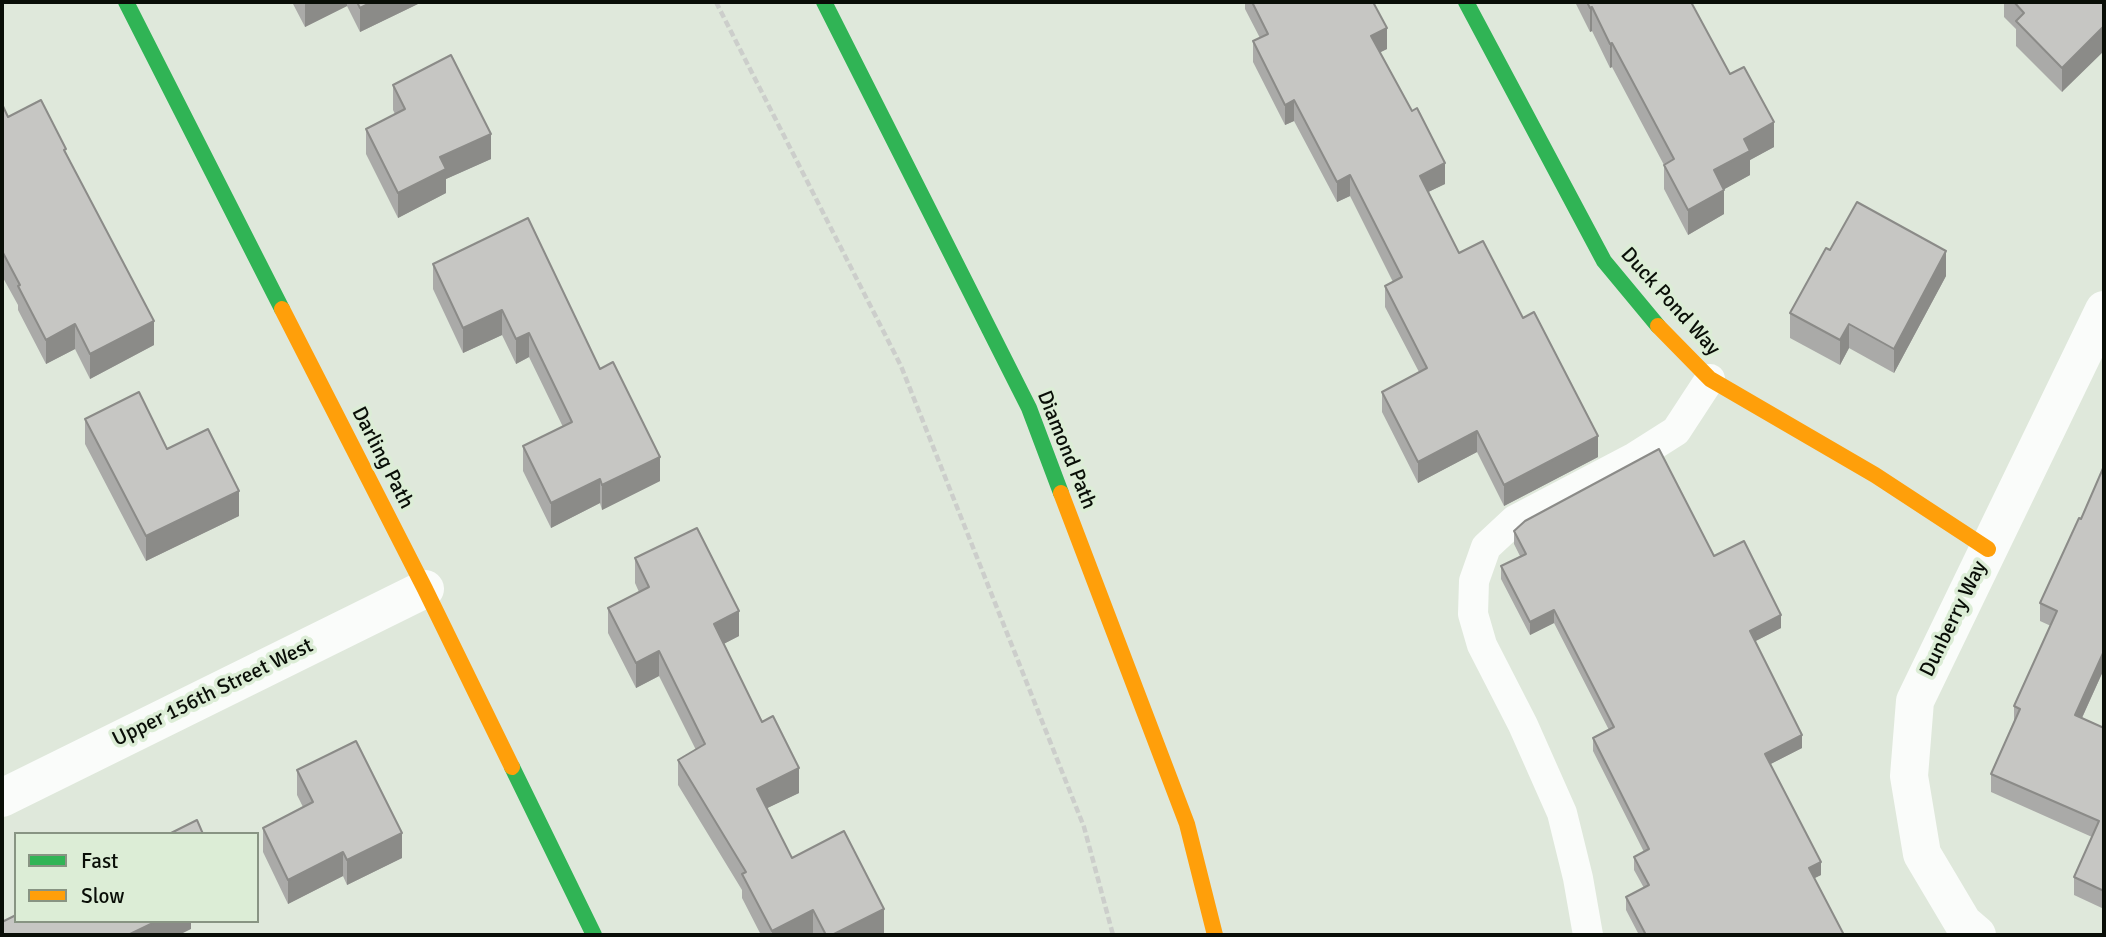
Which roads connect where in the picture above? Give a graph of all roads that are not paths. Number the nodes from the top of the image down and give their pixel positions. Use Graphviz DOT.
graph roads {
  1 [pos="126,2"];
  2 [pos="824,2"];
  3 [pos="1466,2"];
  4 [pos="2104,310"];
  5 [pos="1710,379"];
  6 [pos="1988,549"];
  7 [pos="425,589"];
  8 [pos="2,798"];
  9 [pos="594,935"];
  10 [pos="1215,935"];
  11 [pos="1588,935"];
  12 [pos="1977,935"];
  1 -- 7 [label="street, Darling Path"];
  2 -- 10 [label="street, Diamond Path"];
  3 -- 5 [label="street, Duck Pond Way"];
  4 -- 6 [label="street, Dunberry Way"];
  5 -- 6 [label="street, Duck Pond Way"];
  5 -- 11 [label="lane"];
  6 -- 12 [label="street, Dunberry Way"];
  7 -- 8 [label="street, Upper 156th Street West"];
  7 -- 9 [label="street, Darling Path"];
}
